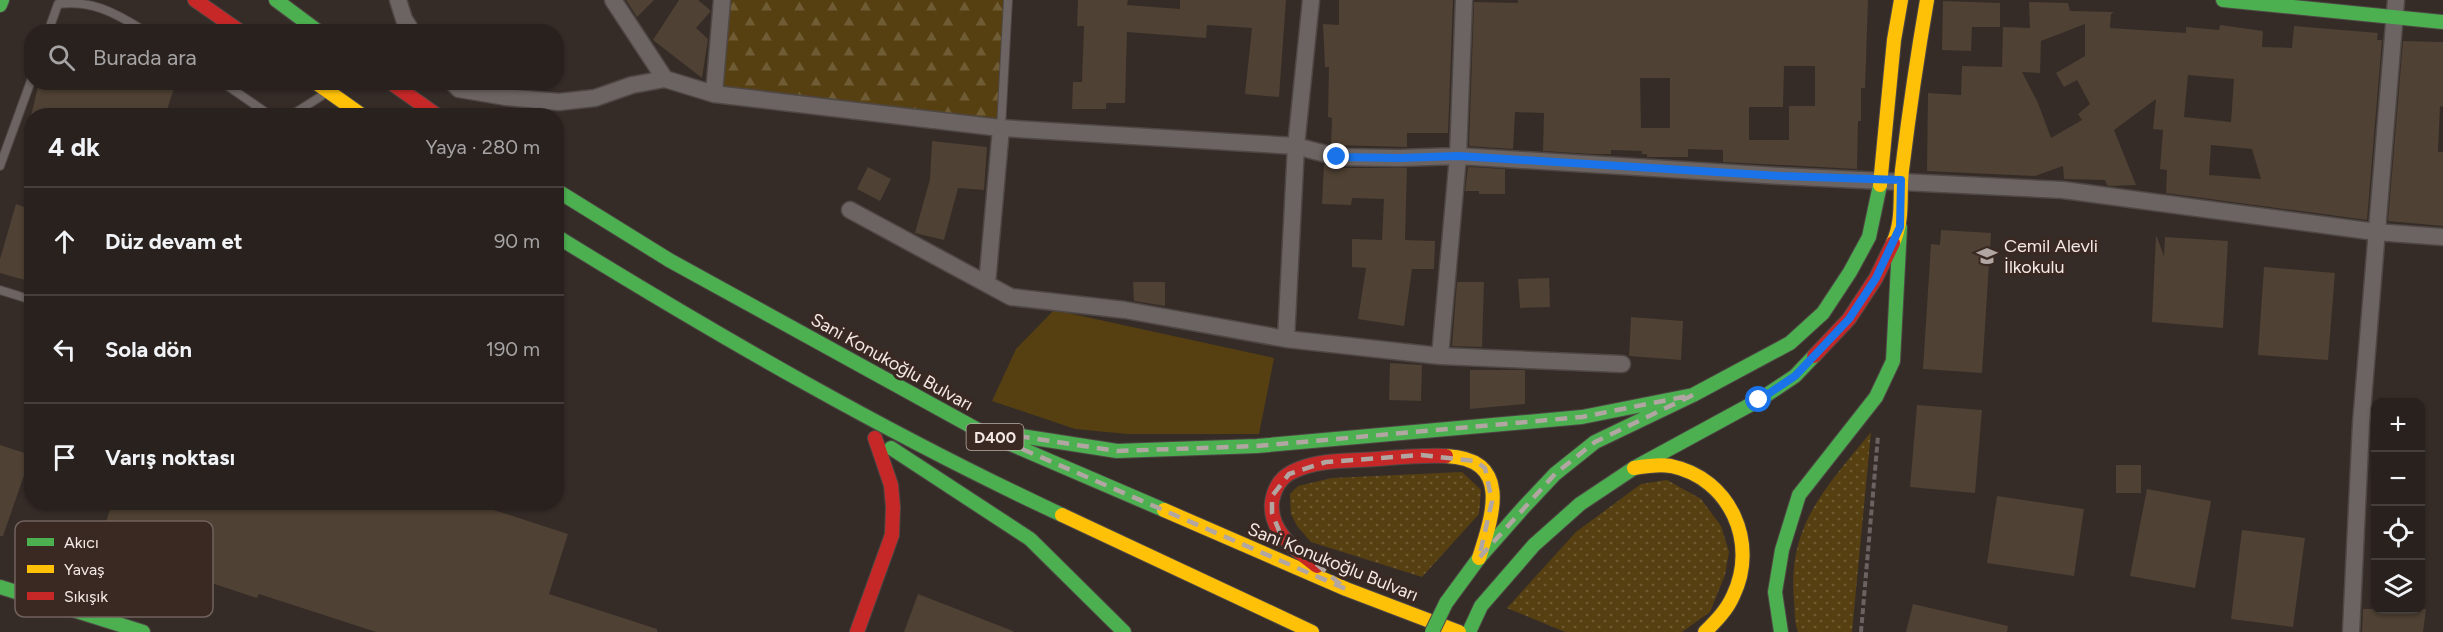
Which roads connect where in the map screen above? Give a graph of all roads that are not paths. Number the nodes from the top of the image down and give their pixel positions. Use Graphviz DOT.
graph roads {
  1 [pos="2,0"];
  2 [pos="195,0"];
  3 [pos="276,0"];
  4 [pos="398,0"];
  5 [pos="613,0"];
  6 [pos="722,0"];
  7 [pos="1008,0"];
  8 [pos="1311,0"];
  9 [pos="1464,0"];
  10 [pos="1901,0"];
  11 [pos="1927,0"];
  12 [pos="2223,0"];
  13 [pos="0,5"];
  14 [pos="2395,8"];
  15 [pos="2443,22"];
  16 [pos="51,24"];
  17 [pos="133,24"];
  18 [pos="225,24"];
  19 [pos="308,24"];
  20 [pos="407,24"];
  21 [pos="665,79"];
  22 [pos="28,90"];
  23 [pos="234,90"];
  24 [pos="326,90"];
  25 [pos="401,90"];
  26 [pos="465,90"];
  27 [pos="329,92"];
  28 [pos="714,94"];
  29 [pos="259,108"];
  30 [pos="303,108"];
  31 [pos="352,108"];
  32 [pos="427,108"];
  33 [pos="1001,128"];
  34 [pos="1296,146"];
  35 [pos="1458,156"];
  36 [pos="0,166"];
  37 [pos="1881,180"];
  38 [pos="1901,180"];
  39 [pos="564,195"];
  40 [pos="850,210"];
  41 [pos="1900,227"];
  42 [pos="2376,232"];
  43 [pos="2443,237"];
  44 [pos="564,241"];
  45 [pos="987,284"];
  46 [pos="0,291"];
  47 [pos="24,298"];
  48 [pos="1286,339"];
  49 [pos="1440,356"];
  50 [pos="1622,364"];
  51 [pos="1693,394"];
  52 [pos="836,400"];
  53 [pos="978,430"];
  54 [pos="875,438"];
  55 [pos="1634,468"];
  56 [pos="1479,558"];
  57 [pos="0,586"];
  58 [pos="1346,589"];
  59 [pos="15,591"];
  60 [pos="96,617"];
  61 [pos="1310,631"];
  62 [pos="143,632"];
  63 [pos="857,632"];
  64 [pos="1124,632"];
  65 [pos="1288,632"];
  66 [pos="1432,632"];
  67 [pos="1459,632"];
  68 [pos="1469,632"];
  69 [pos="1705,632"];
  70 [pos="1781,632"];
  71 [pos="2351,632"];
  1 -- 13 [label="main road"];
  2 -- 18 [label="main road"];
  3 -- 19 [label="main road"];
  4 -- 20 [label="street"];
  5 -- 21 [label="street"];
  6 -- 28 [label="street"];
  7 -- 33 [label="lane"];
  8 -- 34 [label="street"];
  9 -- 35 [label="street"];
  10 -- 37 [label="main road"];
  11 -- 38 [label="main road"];
  12 -- 14 [label="main road"];
  14 -- 15 [label="main road"];
  14 -- 42 [label="street"];
  16 -- 17 [label="lane"];
  21 -- 26 [label="street"];
  21 -- 28 [label="street"];
  22 -- 36 [label="lane"];
  23 -- 29 [label="lane"];
  24 -- 27 [label="main road"];
  25 -- 32 [label="main road"];
  27 -- 30 [label="lane"];
  27 -- 31 [label="main road"];
  28 -- 33 [label="street"];
  33 -- 34 [label="street"];
  33 -- 45 [label="street"];
  34 -- 35 [label="street"];
  34 -- 48 [label="street"];
  35 -- 37 [label="street"];
  35 -- 49 [label="street"];
  37 -- 38 [label="street"];
  37 -- 51 [label="main road"];
  38 -- 41 [label="main road"];
  38 -- 42 [label="street"];
  39 -- 53 [label="main road, Sani Konukoğlu Bulvarı / D400"];
  40 -- 45 [label="street"];
  41 -- 55 [label="main road"];
  41 -- 70 [label="main road"];
  42 -- 43 [label="street"];
  42 -- 71 [label="street"];
  44 -- 52 [label="main road, D400"];
  45 -- 48 [label="street"];
  46 -- 47 [label="lane"];
  48 -- 49 [label="street"];
  49 -- 50 [label="street"];
  51 -- 53 [label="main road"];
  51 -- 56 [label="main road"];
  52 -- 54 [label="main road"];
  52 -- 61 [label="main road, D400"];
  53 -- 58 [label="main road, Sani Konukoğlu Bulvarı / D400"];
  54 -- 63 [label="main road"];
  54 -- 64 [label="main road"];
  55 -- 68 [label="main road"];
  55 -- 69 [label="main road"];
  56 -- 58 [label="main road"];
  56 -- 66 [label="main road, bridge"];
  57 -- 59 [label="main road"];
  58 -- 67 [label="main road, Sani Konukoğlu Bulvarı / D400"];
  60 -- 62 [label="main road"];
  61 -- 65 [label="main road"];
}
